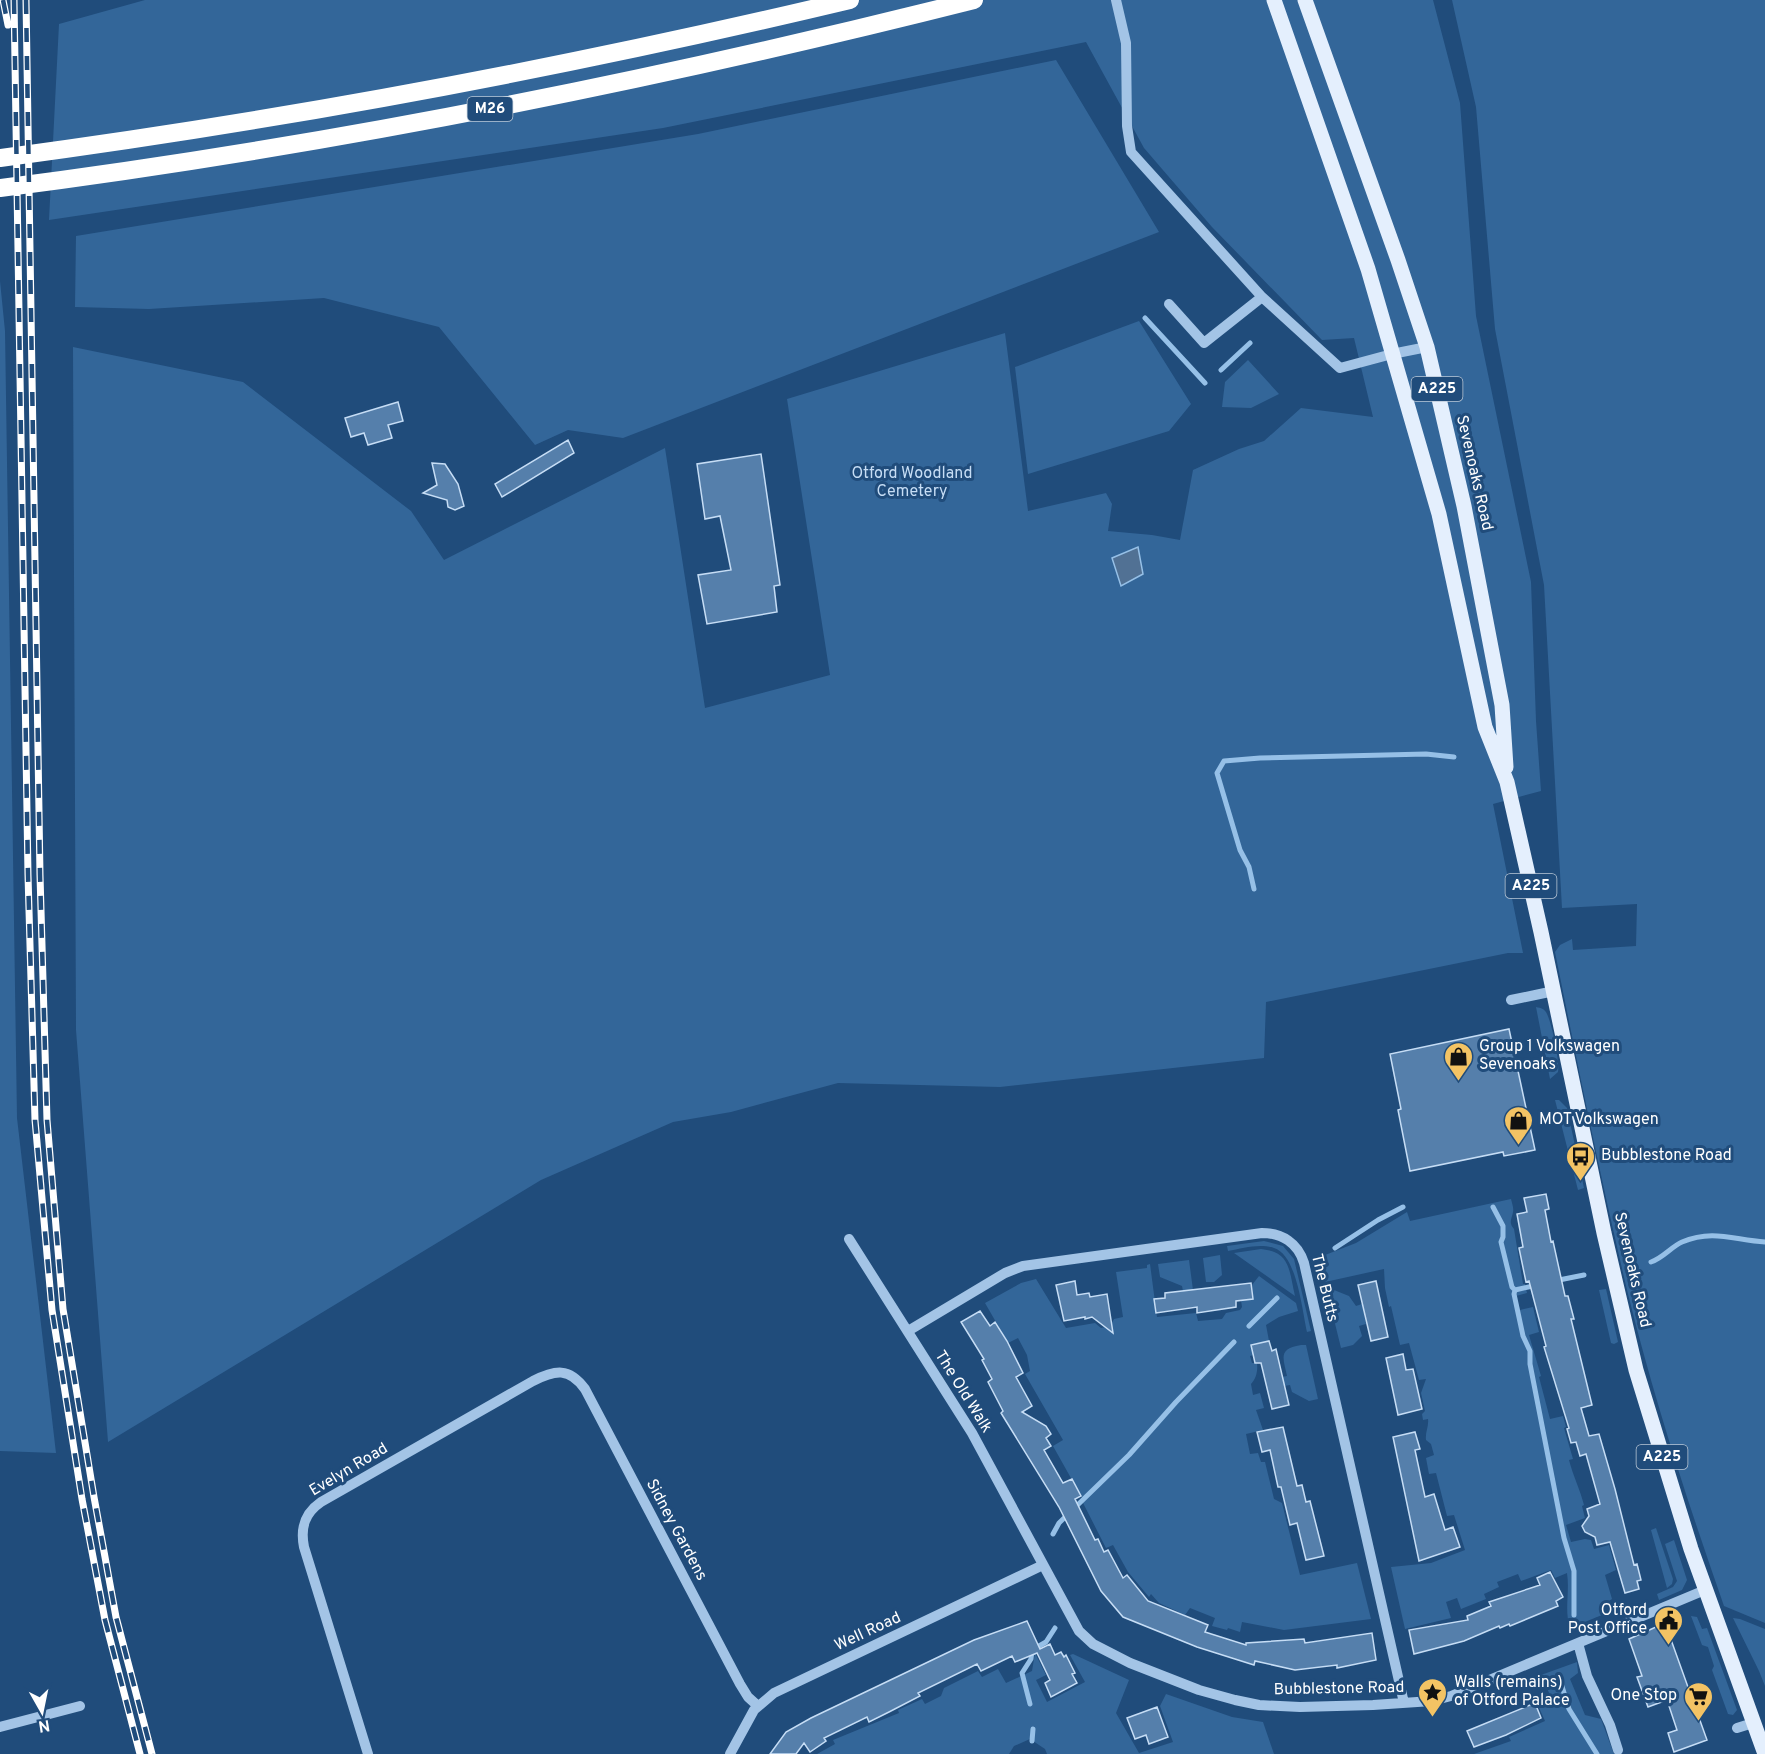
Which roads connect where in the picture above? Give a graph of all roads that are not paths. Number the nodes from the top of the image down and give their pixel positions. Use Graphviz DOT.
graph roads {
  1 [pos="850,0"];
  2 [pos="974,0"];
  3 [pos="1116,0"];
  4 [pos="1274,0"];
  5 [pos="1306,5"];
  6 [pos="0,158"];
  7 [pos="0,188"];
  8 [pos="1262,297"];
  9 [pos="1170,304"];
  10 [pos="1427,347"];
  11 [pos="1392,354"];
  12 [pos="1507,782"];
  13 [pos="1554,991"];
  14 [pos="1511,1000"];
  15 [pos="849,1239"];
  16 [pos="908,1330"];
  17 [pos="564,1373"];
  18 [pos="1043,1564"];
  19 [pos="1705,1590"];
  20 [pos="1578,1643"];
  21 [pos="1404,1703"];
  22 [pos="80,1706"];
  23 [pos="758,1706"];
  24 [pos="1753,1723"];
  25 [pos="0,1727"];
  26 [pos="1737,1728"];
  27 [pos="1618,1750"];
  28 [pos="368,1754"];
  29 [pos="730,1754"];
  30 [pos="1765,1754"];
  1 -- 6 [label="highway, M26"];
  2 -- 7 [label="highway, M26"];
  3 -- 8 [label="street"];
  4 -- 11 [label="main road, Sevenoaks Road / A225"];
  5 -- 10 [label="main road, Sevenoaks Road / A225"];
  8 -- 9 [label="street"];
  8 -- 11 [label="street"];
  10 -- 11 [label="street"];
  10 -- 12 [label="main road, Sevenoaks Road / A225"];
  11 -- 12 [label="main road, Sevenoaks Road / A225"];
  12 -- 13 [label="main road, Sevenoaks Road / A225"];
  13 -- 14 [label="street"];
  13 -- 19 [label="main road, Sevenoaks Road / A225"];
  15 -- 16 [label="street, The Old Walk"];
  16 -- 18 [label="street, The Old Walk"];
  16 -- 21 [label="street, The Butts"];
  17 -- 23 [label="street, Sidney Gardens"];
  17 -- 28 [label="street, Evelyn Road"];
  18 -- 21 [label="street, Bubblestone Road"];
  18 -- 23 [label="street, Well Road"];
  19 -- 20 [label="street, Bubblestone Road"];
  19 -- 24 [label="main road, Sevenoaks Road / A225"];
  20 -- 21 [label="street, Bubblestone Road"];
  20 -- 27 [label="street"];
  22 -- 25 [label="street"];
  23 -- 29 [label="street, Well Road"];
  24 -- 26 [label="street"];
  24 -- 30 [label="main road, Sevenoaks Road / A225"];
}
